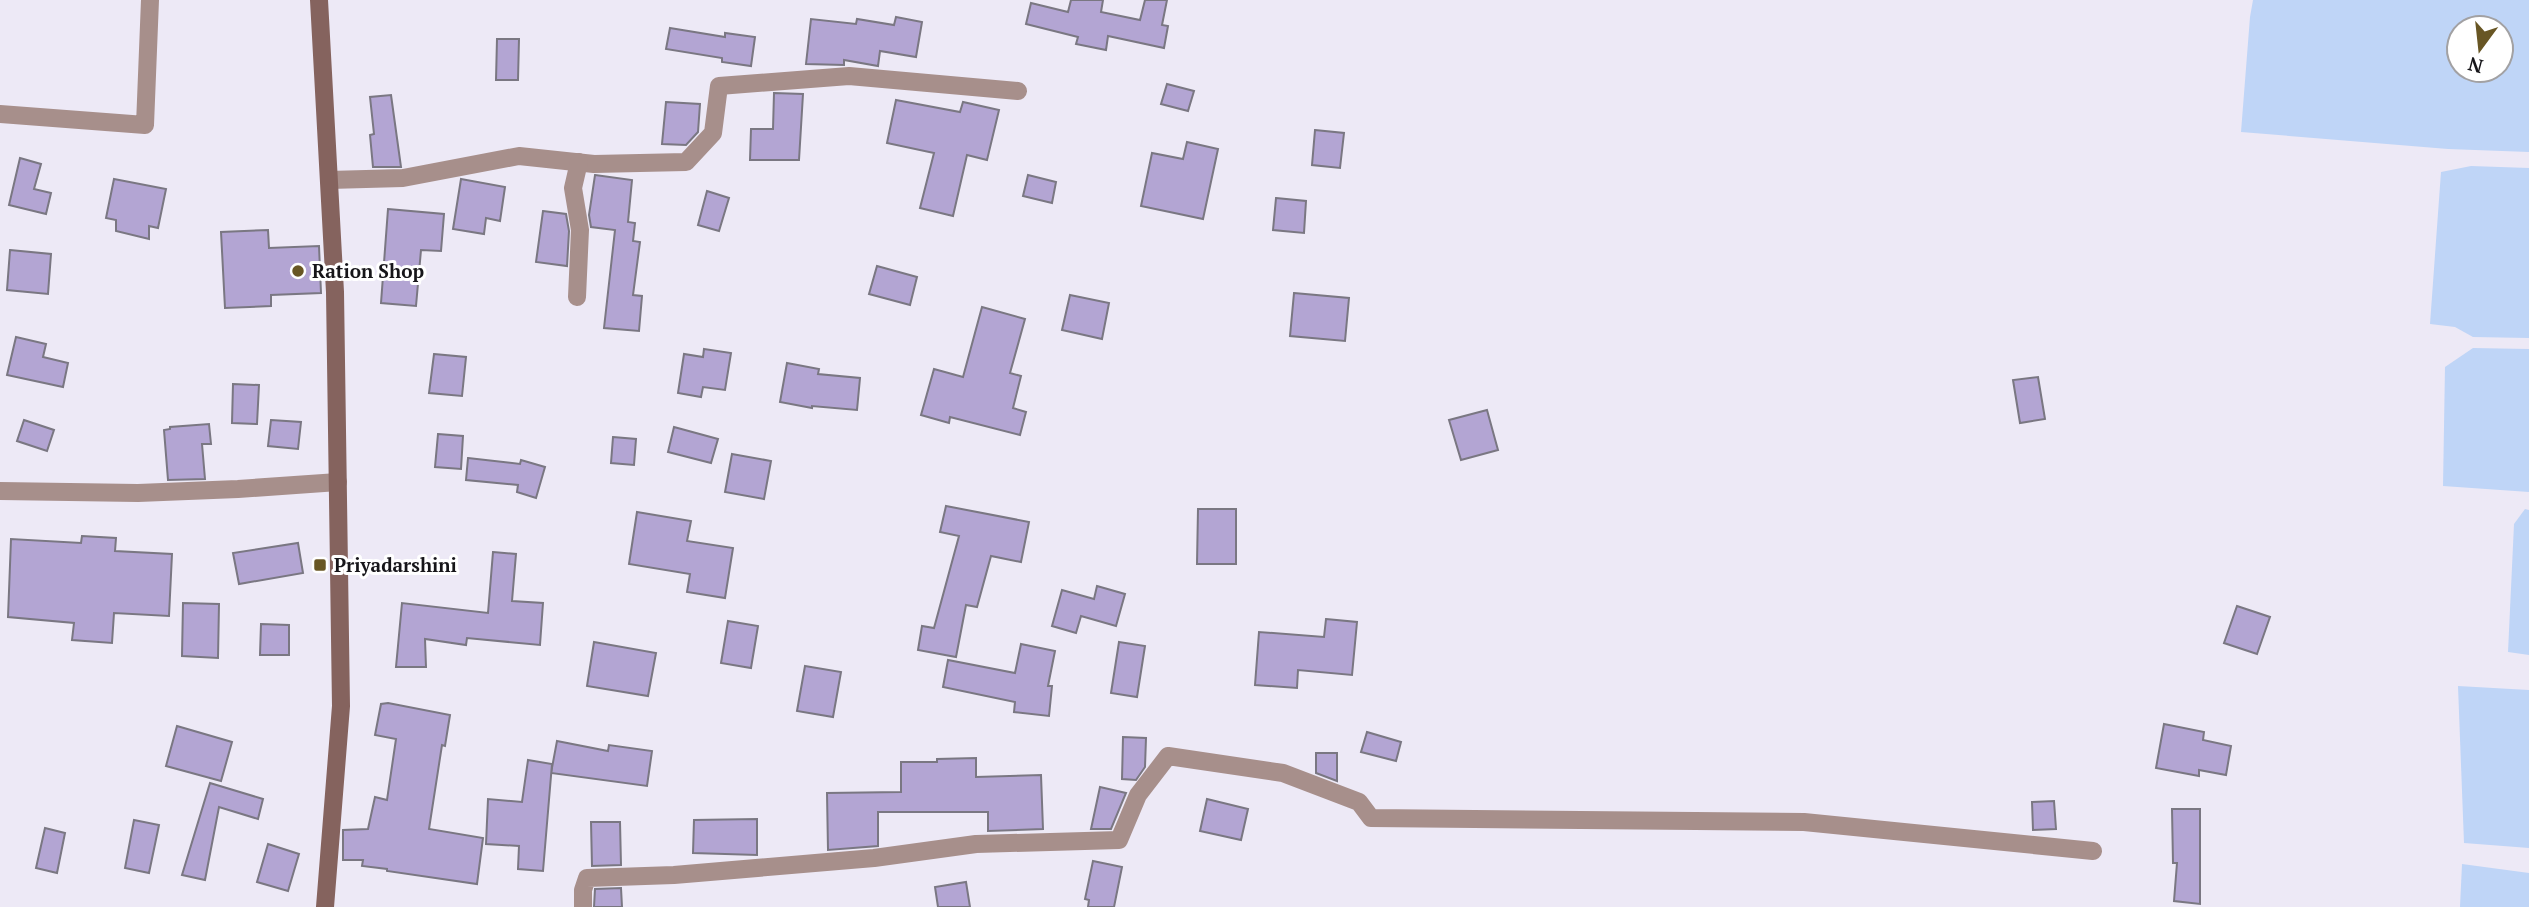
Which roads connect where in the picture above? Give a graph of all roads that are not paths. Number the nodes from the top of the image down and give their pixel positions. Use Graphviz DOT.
graph roads {
  1 [pos="150,0"];
  2 [pos="310,0"];
  3 [pos="319,0"];
  4 [pos="1018,92"];
  5 [pos="0,114"];
  6 [pos="579,162"];
  7 [pos="329,180"];
  8 [pos="577,297"];
  9 [pos="338,482"];
  10 [pos="0,491"];
  11 [pos="2093,850"];
  12 [pos="325,907"];
  13 [pos="583,907"];
  1 -- 5 [label="street"];
  2 -- 3 [label="street"];
  3 -- 7 [label="main road"];
  4 -- 6 [label="street"];
  6 -- 7 [label="street"];
  6 -- 8 [label="street"];
  7 -- 9 [label="main road"];
  9 -- 10 [label="street"];
  9 -- 12 [label="main road"];
  11 -- 13 [label="street"];
}
